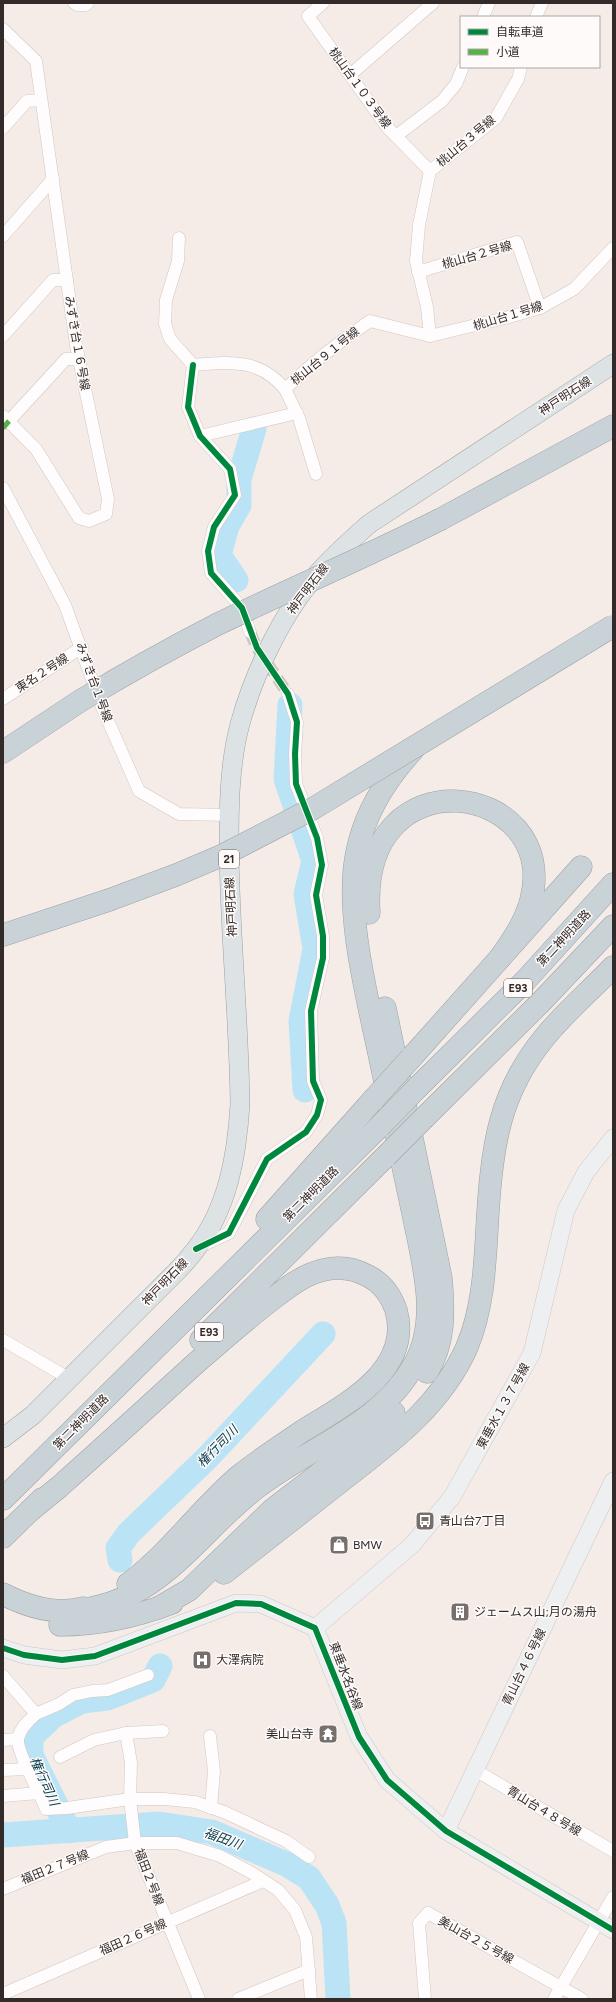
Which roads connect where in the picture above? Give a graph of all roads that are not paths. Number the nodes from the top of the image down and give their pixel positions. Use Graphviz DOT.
graph roads {
  1 [pos="74,3"];
  2 [pos="88,3"];
  3 [pos="323,3"];
  4 [pos="433,3"];
  5 [pos="489,3"];
  6 [pos="542,3"];
  7 [pos="484,16"];
  8 [pos="536,16"];
  9 [pos="3,29"];
  10 [pos="463,68"];
  11 [pos="521,68"];
  12 [pos="350,75"];
  13 [pos="42,100"];
  14 [pos="3,128"];
  15 [pos="396,136"];
  16 [pos="430,171"];
  17 [pos="53,179"];
  18 [pos="3,236"];
  19 [pos="179,238"];
  20 [pos="613,248"];
  21 [pos="418,272"];
  22 [pos="67,280"];
  23 [pos="540,308"];
  24 [pos="3,336"];
  25 [pos="430,336"];
  26 [pos="79,358"];
  27 [pos="613,364"];
  28 [pos="193,365"];
  29 [pos="285,389"];
  30 [pos="297,413"];
  31 [pos="6,419"];
  32 [pos="613,426"];
  33 [pos="200,436"];
  34 [pos="316,474"];
  35 [pos="3,488"];
  36 [pos="613,619"];
  37 [pos="613,626"];
  38 [pos="250,632"];
  39 [pos="82,647"];
  40 [pos="288,694"];
  41 [pos="3,698"];
  42 [pos="3,752"];
  43 [pos="229,815"];
  44 [pos="581,868"];
  45 [pos="613,884"];
  46 [pos="613,926"];
  47 [pos="3,935"];
  48 [pos="500,958"];
  49 [pos="613,967"];
  50 [pos="613,1138"];
  51 [pos="196,1249"];
  52 [pos="3,1340"];
  53 [pos="152,1351"];
  54 [pos="70,1379"];
  55 [pos="3,1438"];
  56 [pos="613,1481"];
  57 [pos="7,1495"];
  58 [pos="608,1503"];
  59 [pos="32,1509"];
  60 [pos="3,1537"];
  61 [pos="3,1594"];
  62 [pos="3,1608"];
  63 [pos="158,1608"];
  64 [pos="71,1611"];
  65 [pos="316,1628"];
  66 [pos="3,1648"];
  67 [pos="148,1675"];
  68 [pos="3,1676"];
  69 [pos="36,1714"];
  70 [pos="163,1731"];
  71 [pos="126,1733"];
  72 [pos="210,1736"];
  73 [pos="18,1739"];
  74 [pos="3,1740"];
  75 [pos="60,1757"];
  76 [pos="28,1769"];
  77 [pos="3,1770"];
  78 [pos="475,1770"];
  79 [pos="39,1793"];
  80 [pos="3,1796"];
  81 [pos="130,1799"];
  82 [pos="211,1808"];
  83 [pos="446,1831"];
  84 [pos="136,1843"];
  85 [pos="613,1851"];
  86 [pos="309,1857"];
  87 [pos="263,1880"];
  88 [pos="3,1889"];
  89 [pos="613,1897"];
  90 [pos="167,1923"];
  91 [pos="606,1926"];
  92 [pos="309,1970"];
  93 [pos="561,1987"];
  94 [pos="3,1994"];
  95 [pos="199,1999"];
  96 [pos="238,1999"];
  97 [pos="311,1999"];
  98 [pos="425,1999"];
  99 [pos="554,1999"];
  100 [pos="582,1999"];
  1 -- 2 [label="street"];
  3 -- 12 [label="street, 桃山台１０３号線"];
  4 -- 12 [label="street"];
  5 -- 7 [label="street"];
  6 -- 8 [label="street"];
  9 -- 13 [label="street, みずき台１６号線"];
  10 -- 15 [label="street"];
  11 -- 16 [label="street, 桃山台３号線"];
  12 -- 15 [label="street, 桃山台１０３号線"];
  13 -- 14 [label="street"];
  13 -- 17 [label="street, みずき台１６号線"];
  15 -- 16 [label="street, 桃山台１０３号線"];
  16 -- 21 [label="street, 桃山台３号線"];
  17 -- 18 [label="street"];
  17 -- 22 [label="street, みずき台１６号線"];
  19 -- 28 [label="street"];
  20 -- 23 [label="street, 桃山台１号線"];
  21 -- 23 [label="street, 桃山台２号線"];
  21 -- 25 [label="street, 桃山台３号線"];
  22 -- 24 [label="street"];
  22 -- 26 [label="street, みずき台１６号線"];
  23 -- 25 [label="street, 桃山台１号線"];
  25 -- 29 [label="street, 桃山台９１号線"];
  26 -- 31 [label="street"];
  26 -- 31 [label="street, みずき台１６号線"];
  27 -- 43 [label="main road, 神戸明石線 / 21"];
  28 -- 29 [label="street, 桃山台９１号線"];
  28 -- 33 [label="street"];
  29 -- 30 [label="street"];
  30 -- 33 [label="street"];
  30 -- 34 [label="street"];
  32 -- 42 [label="highway, bridge"];
  33 -- 38 [label="street"];
  35 -- 39 [label="street, みずき台１号線"];
  36 -- 64 [label="highway"];
  37 -- 47 [label="highway, bridge"];
  39 -- 41 [label="street, 東名２号線"];
  39 -- 43 [label="street, みずき台１号線"];
  40 -- 51 [label="street"];
  43 -- 51 [label="main road, 神戸明石線 / 21"];
  44 -- 48 [label="highway"];
  45 -- 53 [label="highway, 第二神明道路 / E93, bridge"];
  46 -- 59 [label="highway, E93, bridge"];
  48 -- 53 [label="highway, bridge"];
  48 -- 63 [label="highway"];
  49 -- 63 [label="highway"];
  50 -- 65 [label="street, 東垂水１３７号線"];
  51 -- 54 [label="main road, 神戸明石線 / 21"];
  52 -- 54 [label="street"];
  53 -- 57 [label="highway, 第二神明道路 / E93"];
  54 -- 55 [label="main road, 神戸明石線 / 21"];
  56 -- 58 [label="street, 青山台４６号線"];
  58 -- 78 [label="street, 青山台４６号線"];
  59 -- 60 [label="highway, E93"];
  59 -- 64 [label="highway"];
  61 -- 64 [label="highway"];
  62 -- 63 [label="highway"];
  65 -- 66 [label="street"];
  65 -- 83 [label="street, 東垂水名谷線"];
  67 -- 69 [label="street"];
  68 -- 69 [label="street"];
  69 -- 73 [label="street"];
  70 -- 71 [label="street"];
  71 -- 75 [label="street"];
  71 -- 81 [label="street, 福田２号線"];
  72 -- 82 [label="street"];
  73 -- 74 [label="street"];
  73 -- 76 [label="street"];
  76 -- 77 [label="street"];
  76 -- 79 [label="street"];
  78 -- 83 [label="street, 青山台４６号線"];
  78 -- 85 [label="street, 青山台４８号線"];
  79 -- 80 [label="street"];
  79 -- 81 [label="street"];
  81 -- 82 [label="street"];
  81 -- 84 [label="street, 福田２号線"];
  82 -- 86 [label="street"];
  83 -- 91 [label="street, 東垂水名谷線"];
  84 -- 87 [label="street, 福田２７号線"];
  84 -- 88 [label="street, 福田２７号線"];
  84 -- 90 [label="street, 福田２号線"];
  87 -- 90 [label="street, 福田２６号線"];
  87 -- 92 [label="street, 福田２７号線"];
  89 -- 91 [label="street"];
  90 -- 94 [label="street, 福田２６号線"];
  90 -- 95 [label="street, 福田２号線"];
  91 -- 93 [label="street"];
  92 -- 96 [label="street"];
  92 -- 97 [label="street, 福田２７号線"];
  93 -- 98 [label="street, 美山台２５号線"];
  93 -- 99 [label="street"];
  93 -- 100 [label="street"];
}
